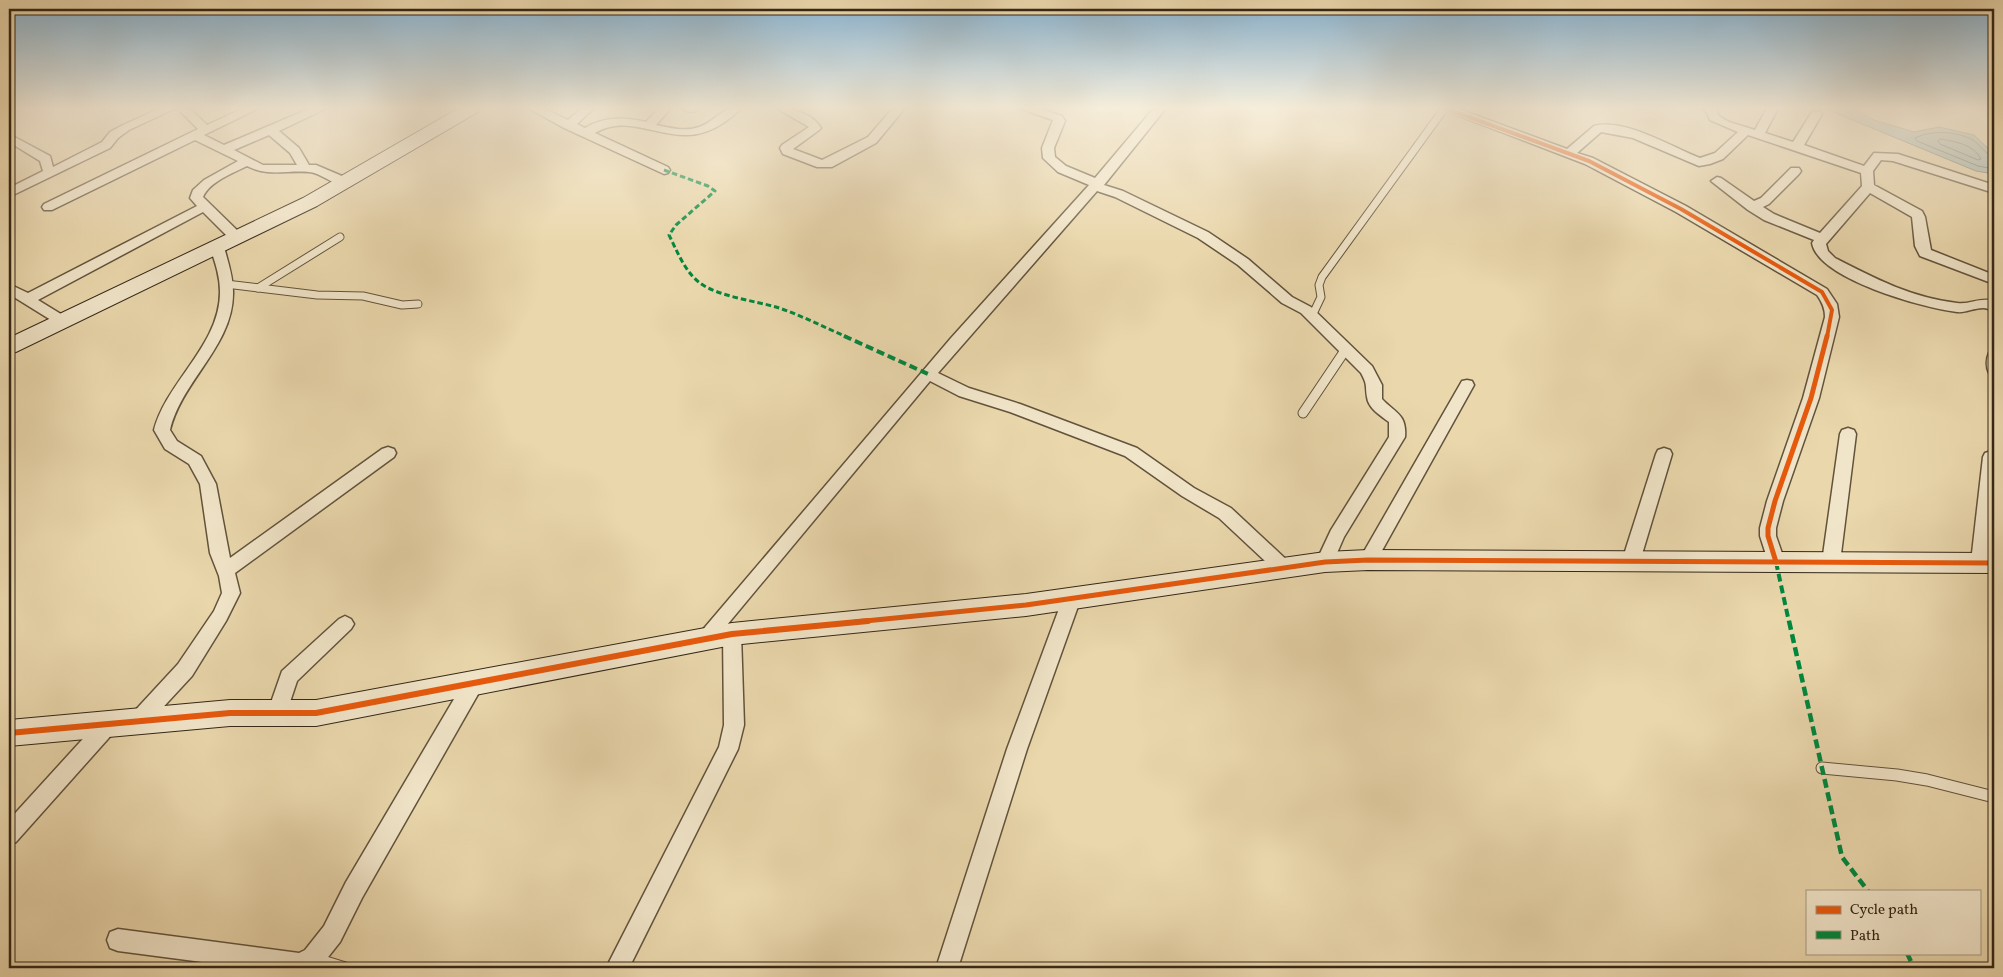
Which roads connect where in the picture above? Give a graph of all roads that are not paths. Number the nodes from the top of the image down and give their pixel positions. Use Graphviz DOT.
graph roads {
  1 [pos="37,154"];
  2 [pos="90,154"];
  3 [pos="158,154"];
  4 [pos="230,154"];
  5 [pos="296,154"];
  6 [pos="394,154"];
  7 [pos="628,154"];
  8 [pos="794,154"];
  9 [pos="849,154"];
  10 [pos="1049,154"];
  11 [pos="1123,154"];
  12 [pos="1412,154"];
  13 [pos="1572,154"];
  14 [pos="1679,154"];
  15 [pos="1721,154"];
  16 [pos="1817,154"];
  17 [pos="246,162"];
  18 [pos="304,167"];
  19 [pos="664,170"];
  20 [pos="1795,171"];
  21 [pos="52,172"];
  22 [pos="1867,172"];
  23 [pos="1717,181"];
  24 [pos="345,182"];
  25 [pos="1097,185"];
  26 [pos="1868,187"];
  27 [pos="1994,190"];
  28 [pos="9,193"];
  29 [pos="48,207"];
  30 [pos="204,207"];
  31 [pos="1752,207"];
  32 [pos="340,237"];
  33 [pos="236,238"];
  34 [pos="1823,239"];
  35 [pos="217,247"];
  36 [pos="1994,280"];
  37 [pos="226,284"];
  38 [pos="9,288"];
  39 [pos="258,288"];
  40 [pos="28,299"];
  41 [pos="418,304"];
  42 [pos="1994,306"];
  43 [pos="1312,316"];
  44 [pos="64,322"];
  45 [pos="9,347"];
  46 [pos="1346,349"];
  47 [pos="1994,358"];
  48 [pos="1994,369"];
  49 [pos="928,374"];
  50 [pos="1467,385"];
  51 [pos="1303,413"];
  52 [pos="1848,434"];
  53 [pos="388,453"];
  54 [pos="1664,454"];
  55 [pos="1991,458"];
  56 [pos="1368,560"];
  57 [pos="1631,561"];
  58 [pos="1325,562"];
  59 [pos="1776,562"];
  60 [pos="1831,562"];
  61 [pos="1987,563"];
  62 [pos="1284,568"];
  63 [pos="226,570"];
  64 [pos="1072,598"];
  65 [pos="345,624"];
  66 [pos="732,634"];
  67 [pos="706,638"];
  68 [pos="474,682"];
  69 [pos="277,714"];
  70 [pos="136,723"];
  71 [pos="108,725"];
  72 [pos="9,733"];
  73 [pos="1822,768"];
  74 [pos="1994,797"];
  75 [pos="9,835"];
  76 [pos="118,940"];
  77 [pos="313,958"];
  78 [pos="251,964"];
  79 [pos="345,968"];
  80 [pos="617,968"];
  81 [pos="947,968"];
  1 -- 21 [label="street"];
  2 -- 21 [label="street"];
  3 -- 29 [label="street"];
  4 -- 17 [label="street"];
  5 -- 18 [label="street"];
  6 -- 24 [label="street"];
  7 -- 19 [label="street"];
  8 -- 9 [label="street"];
  10 -- 25 [label="street"];
  11 -- 25 [label="street"];
  12 -- 43 [label="lane"];
  13 -- 59 [label="street"];
  14 -- 15 [label="street"];
  16 -- 22 [label="street"];
  17 -- 18 [label="street"];
  17 -- 30 [label="street"];
  18 -- 24 [label="street"];
  20 -- 31 [label="street"];
  21 -- 28 [label="street"];
  22 -- 26 [label="street"];
  22 -- 27 [label="street"];
  23 -- 31 [label="street"];
  24 -- 33 [label="street"];
  25 -- 43 [label="street"];
  25 -- 49 [label="street"];
  26 -- 34 [label="street"];
  26 -- 36 [label="street"];
  30 -- 33 [label="street"];
  30 -- 40 [label="street"];
  31 -- 34 [label="street"];
  32 -- 39 [label="lane"];
  33 -- 35 [label="street"];
  34 -- 42 [label="street"];
  35 -- 37 [label="street"];
  35 -- 44 [label="street"];
  37 -- 39 [label="lane"];
  37 -- 63 [label="street"];
  38 -- 40 [label="street"];
  39 -- 41 [label="lane"];
  40 -- 44 [label="street"];
  43 -- 46 [label="street"];
  44 -- 45 [label="street"];
  46 -- 51 [label="lane"];
  46 -- 58 [label="street"];
  47 -- 48 [label="street"];
  49 -- 62 [label="street"];
  49 -- 67 [label="street"];
  50 -- 56 [label="street"];
  52 -- 60 [label="street"];
  53 -- 63 [label="street"];
  54 -- 57 [label="street"];
  55 -- 61 [label="street"];
  56 -- 57 [label="street"];
  56 -- 58 [label="street"];
  57 -- 59 [label="street"];
  58 -- 62 [label="street"];
  59 -- 60 [label="street"];
  60 -- 61 [label="street"];
  62 -- 64 [label="street"];
  63 -- 70 [label="street"];
  64 -- 66 [label="street"];
  64 -- 81 [label="street"];
  65 -- 69 [label="street"];
  66 -- 67 [label="street"];
  66 -- 80 [label="street"];
  67 -- 68 [label="street"];
  68 -- 69 [label="street"];
  68 -- 77 [label="street"];
  69 -- 70 [label="street"];
  70 -- 71 [label="street"];
  71 -- 72 [label="street"];
  71 -- 75 [label="street"];
  73 -- 74 [label="lane"];
  76 -- 78 [label="street"];
  77 -- 78 [label="street"];
  77 -- 79 [label="lane"];
}
